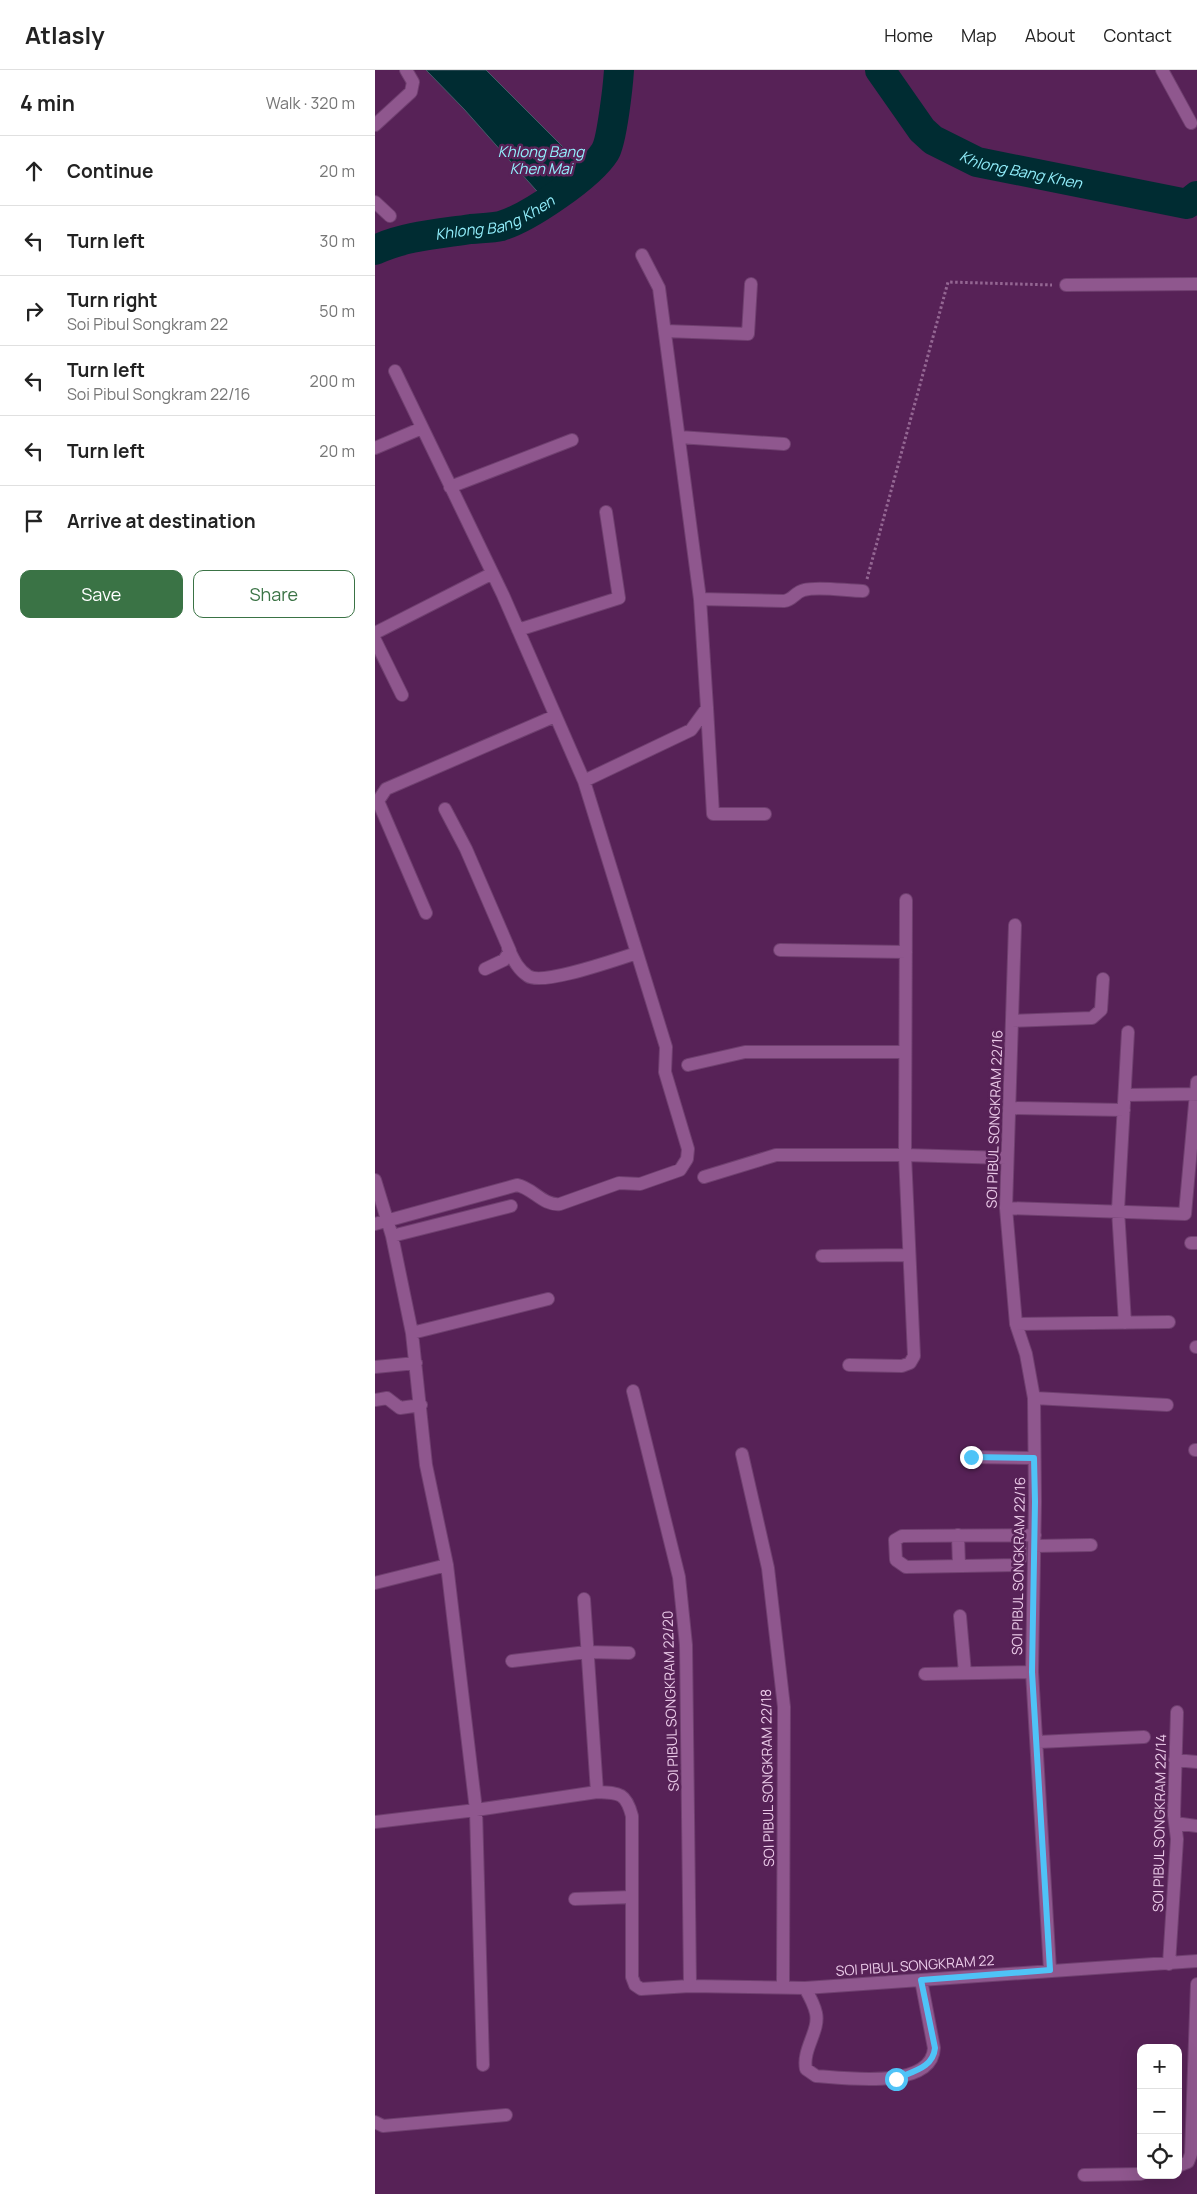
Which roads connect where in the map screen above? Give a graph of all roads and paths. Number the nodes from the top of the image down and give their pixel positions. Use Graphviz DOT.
graph roads {
  1 [pos="405,70"];
  2 [pos="1162,70"];
  3 [pos="1191,123"];
  4 [pos="375,125"];
  5 [pos="375,202"];
  6 [pos="390,216"];
  7 [pos="642,255"];
  8 [pos="751,284"];
  9 [pos="1197,284"];
  10 [pos="1066,285"];
  11 [pos="665,331"];
  12 [pos="395,371"];
  13 [pos="422,428"];
  14 [pos="679,436"];
  15 [pos="572,440"];
  16 [pos="784,444"];
  17 [pos="375,448"];
  18 [pos="450,487"];
  19 [pos="606,512"];
  20 [pos="491,574"];
  21 [pos="863,592"];
  22 [pos="700,599"];
  23 [pos="518,630"];
  24 [pos="375,633"];
  25 [pos="375,640"];
  26 [pos="402,695"];
  27 [pos="707,708"];
  28 [pos="555,716"];
  29 [pos="584,781"];
  30 [pos="445,809"];
  31 [pos="765,814"];
  32 [pos="906,900"];
  33 [pos="426,912"];
  34 [pos="1015,925"];
  35 [pos="508,948"];
  36 [pos="780,950"];
  37 [pos="906,952"];
  38 [pos="637,953"];
  39 [pos="485,969"];
  40 [pos="1103,980"];
  41 [pos="1012,1021"];
  42 [pos="1127,1032"];
  43 [pos="905,1052"];
  44 [pos="688,1065"];
  45 [pos="1197,1082"];
  46 [pos="1197,1094"];
  47 [pos="1125,1096"];
  48 [pos="1009,1108"];
  49 [pos="1124,1110"];
  50 [pos="905,1155"];
  51 [pos="1006,1158"];
  52 [pos="704,1176"];
  53 [pos="375,1180"];
  54 [pos="511,1206"];
  55 [pos="1005,1208"];
  56 [pos="1117,1210"];
  57 [pos="381,1223"];
  58 [pos="393,1236"];
  59 [pos="822,1256"];
  60 [pos="909,1256"];
  61 [pos="548,1299"];
  62 [pos="1169,1322"];
  63 [pos="1125,1323"];
  64 [pos="1016,1324"];
  65 [pos="412,1333"];
  66 [pos="416,1363"];
  67 [pos="849,1365"];
  68 [pos="375,1367"];
  69 [pos="633,1391"];
  70 [pos="1034,1398"];
  71 [pos="375,1400"];
  72 [pos="421,1405"];
  73 [pos="1167,1405"];
  74 [pos="742,1454"];
  75 [pos="971,1457"];
  76 [pos="1034,1458"];
  77 [pos="958,1535"];
  78 [pos="1020,1535"];
  79 [pos="1035,1541"];
  80 [pos="1091,1545"];
  81 [pos="447,1565"];
  82 [pos="959,1566"];
  83 [pos="375,1582"];
  84 [pos="584,1599"];
  85 [pos="960,1616"];
  86 [pos="587,1652"];
  87 [pos="629,1653"];
  88 [pos="512,1661"];
  89 [pos="1032,1672"];
  90 [pos="965,1673"];
  91 [pos="925,1674"];
  92 [pos="1177,1712"];
  93 [pos="1144,1737"];
  94 [pos="1038,1742"];
  95 [pos="1175,1760"];
  96 [pos="1197,1762"];
  97 [pos="597,1792"];
  98 [pos="475,1810"];
  99 [pos="375,1822"];
  100 [pos="1175,1823"];
  101 [pos="1197,1826"];
  102 [pos="632,1898"];
  103 [pos="575,1899"];
  104 [pos="1197,1961"];
  105 [pos="1169,1964"];
  106 [pos="1050,1970"];
  107 [pos="921,1980"];
  108 [pos="1197,1984"];
  109 [pos="690,1986"];
  110 [pos="783,1986"];
  111 [pos="805,1988"];
  112 [pos="483,2064"];
  113 [pos="506,2115"];
  114 [pos="375,2122"];
  115 [pos="1182,2164"];
  116 [pos="1084,2174"];
  117 [pos="1137,2174"];
  1 -- 4 [label="street"];
  2 -- 3 [label="street"];
  5 -- 6 [label="street"];
  7 -- 11 [label="street"];
  8 -- 11 [label="street"];
  9 -- 10 [label="street"];
  10 -- 21 [label="path"];
  11 -- 14 [label="street"];
  12 -- 13 [label="street"];
  13 -- 17 [label="street"];
  13 -- 18 [label="street"];
  14 -- 16 [label="street"];
  14 -- 22 [label="street"];
  15 -- 18 [label="street"];
  18 -- 20 [label="street"];
  19 -- 23 [label="street"];
  20 -- 23 [label="street"];
  20 -- 24 [label="street"];
  21 -- 22 [label="street"];
  22 -- 27 [label="street"];
  23 -- 28 [label="street"];
  25 -- 26 [label="street"];
  27 -- 29 [label="street"];
  27 -- 31 [label="street"];
  28 -- 29 [label="street"];
  28 -- 33 [label="street"];
  29 -- 38 [label="street"];
  30 -- 35 [label="street"];
  32 -- 37 [label="street"];
  34 -- 41 [label="street, SOI PIBUL SONGKRAM 22/16"];
  35 -- 38 [label="street"];
  35 -- 39 [label="street"];
  36 -- 37 [label="street"];
  37 -- 43 [label="street"];
  38 -- 57 [label="street"];
  40 -- 41 [label="street"];
  41 -- 48 [label="street, SOI PIBUL SONGKRAM 22/16"];
  42 -- 47 [label="street"];
  43 -- 44 [label="street"];
  43 -- 50 [label="street"];
  45 -- 46 [label="street"];
  46 -- 47 [label="street"];
  46 -- 56 [label="street"];
  47 -- 49 [label="street"];
  48 -- 49 [label="street"];
  48 -- 51 [label="street, SOI PIBUL SONGKRAM 22/16"];
  49 -- 56 [label="street"];
  50 -- 51 [label="street"];
  50 -- 52 [label="street"];
  50 -- 60 [label="street"];
  51 -- 55 [label="street, SOI PIBUL SONGKRAM 22/16"];
  53 -- 57 [label="street"];
  54 -- 58 [label="street"];
  55 -- 56 [label="street"];
  55 -- 64 [label="street, SOI PIBUL SONGKRAM 22/16"];
  56 -- 63 [label="street"];
  57 -- 58 [label="street"];
  58 -- 65 [label="street"];
  59 -- 60 [label="street"];
  60 -- 67 [label="street"];
  61 -- 65 [label="street"];
  62 -- 63 [label="street"];
  63 -- 64 [label="street"];
  64 -- 70 [label="street, SOI PIBUL SONGKRAM 22/16"];
  65 -- 66 [label="street"];
  66 -- 68 [label="street"];
  66 -- 72 [label="street"];
  69 -- 109 [label="street, SOI PIBUL SONGKRAM 22/20"];
  70 -- 73 [label="street"];
  70 -- 76 [label="street, SOI PIBUL SONGKRAM 22/16"];
  71 -- 72 [label="street"];
  72 -- 81 [label="street"];
  74 -- 110 [label="street, SOI PIBUL SONGKRAM 22/18"];
  75 -- 76 [label="street"];
  76 -- 79 [label="street, SOI PIBUL SONGKRAM 22/16"];
  77 -- 78 [label="street"];
  77 -- 82 [label="street"];
  77 -- 82 [label="street"];
  78 -- 79 [label="street"];
  78 -- 82 [label="street"];
  79 -- 80 [label="street"];
  79 -- 89 [label="street, SOI PIBUL SONGKRAM 22/16"];
  81 -- 83 [label="street"];
  81 -- 98 [label="street"];
  84 -- 86 [label="street"];
  85 -- 90 [label="street"];
  86 -- 87 [label="street"];
  86 -- 88 [label="street"];
  86 -- 97 [label="street"];
  89 -- 90 [label="street"];
  89 -- 94 [label="street, SOI PIBUL SONGKRAM 22/16"];
  90 -- 91 [label="street"];
  92 -- 95 [label="street, SOI PIBUL SONGKRAM 22/14"];
  93 -- 94 [label="street"];
  94 -- 106 [label="street, SOI PIBUL SONGKRAM 22/16"];
  95 -- 96 [label="street"];
  95 -- 100 [label="street, SOI PIBUL SONGKRAM 22/14"];
  97 -- 98 [label="street"];
  97 -- 102 [label="street"];
  98 -- 99 [label="street"];
  98 -- 112 [label="street"];
  100 -- 101 [label="street"];
  100 -- 105 [label="street, SOI PIBUL SONGKRAM 22/14"];
  102 -- 103 [label="street"];
  102 -- 109 [label="street, SOI PIBUL SONGKRAM 22"];
  104 -- 105 [label="street, SOI PIBUL SONGKRAM 22"];
  105 -- 106 [label="street, SOI PIBUL SONGKRAM 22"];
  106 -- 107 [label="street, SOI PIBUL SONGKRAM 22"];
  107 -- 111 [label="street, SOI PIBUL SONGKRAM 22"];
  107 -- 111 [label="street"];
  108 -- 115 [label="street"];
  109 -- 110 [label="street, SOI PIBUL SONGKRAM 22"];
  110 -- 111 [label="street, SOI PIBUL SONGKRAM 22"];
  113 -- 114 [label="street"];
  116 -- 117 [label="street"];
}
